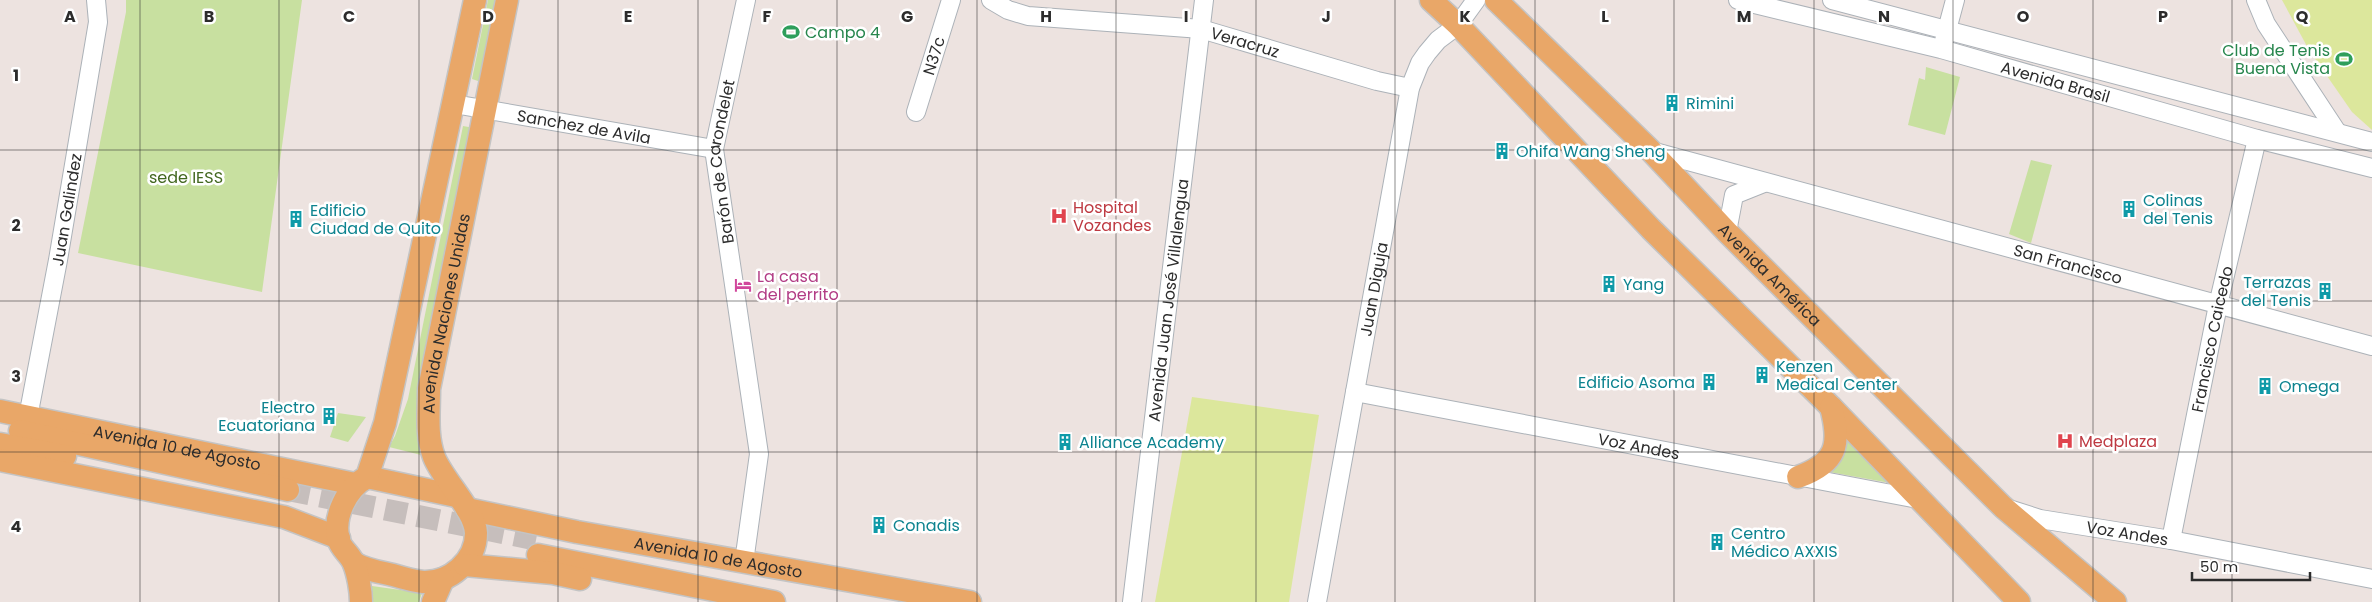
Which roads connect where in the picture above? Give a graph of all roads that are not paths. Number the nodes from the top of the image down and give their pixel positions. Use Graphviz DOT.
graph roads {
  1 [pos="96,0"];
  2 [pos="475,0"];
  3 [pos="507,0"];
  4 [pos="746,0"];
  5 [pos="951,0"];
  6 [pos="991,0"];
  7 [pos="1204,0"];
  8 [pos="1432,0"];
  9 [pos="1476,0"];
  10 [pos="1496,0"];
  11 [pos="1738,0"];
  12 [pos="1822,0"];
  13 [pos="1832,0"];
  14 [pos="1955,0"];
  15 [pos="2256,0"];
  16 [pos="1818,19"];
  17 [pos="1458,25"];
  18 [pos="1201,29"];
  19 [pos="1947,31"];
  20 [pos="1941,50"];
  21 [pos="1410,88"];
  22 [pos="454,104"];
  23 [pos="486,110"];
  24 [pos="916,112"];
  25 [pos="2337,132"];
  26 [pos="2257,139"];
  27 [pos="2372,142"];
  28 [pos="714,149"];
  29 [pos="1651,151"];
  30 [pos="2326,156"];
  31 [pos="2372,168"];
  32 [pos="1764,183"];
  33 [pos="1727,232"];
  34 [pos="2218,305"];
  35 [pos="2372,346"];
  36 [pos="1355,392"];
  37 [pos="1832,407"];
  38 [pos="0,411"];
  39 [pos="28,417"];
  40 [pos="0,425"];
  41 [pos="0,444"];
  42 [pos="0,460"];
  43 [pos="1798,477"];
  44 [pos="361,480"];
  45 [pos="1923,500"];
  46 [pos="462,502"];
  47 [pos="2003,507"];
  48 [pos="339,538"];
  49 [pos="2171,540"];
  50 [pos="2047,545"];
  51 [pos="744,562"];
  52 [pos="354,563"];
  53 [pos="464,565"];
  54 [pos="442,579"];
  55 [pos="2372,579"];
  56 [pos="361,602"];
  57 [pos="432,602"];
  58 [pos="696,602"];
  59 [pos="774,602"];
  60 [pos="886,602"];
  61 [pos="970,602"];
  62 [pos="1132,602"];
  63 [pos="1317,602"];
  64 [pos="2019,602"];
  65 [pos="2038,602"];
  66 [pos="2094,602"];
  67 [pos="2115,602"];
  1 -- 39 [label="street, Juan Galindez"];
  2 -- 22 [label="main road, Avenida Naciones Unidas"];
  3 -- 23 [label="main road, Avenida Naciones Unidas"];
  4 -- 28 [label="street, Barón de Carondelet"];
  5 -- 24 [label="street, N37c"];
  6 -- 18 [label="street, Veracruz"];
  7 -- 18 [label="street, Avenida Juan José Villalengua"];
  8 -- 17 [label="main road"];
  9 -- 17 [label="street, Juan Diguja"];
  10 -- 29 [label="main road, Avenida América"];
  11 -- 16 [label="street, Avenida Brasil"];
  12 -- 16 [label="street"];
  13 -- 19 [label="street, Avenida Brasil"];
  14 -- 19 [label="street"];
  15 -- 25 [label="street"];
  16 -- 20 [label="street, Avenida Brasil"];
  17 -- 21 [label="street, Juan Diguja"];
  17 -- 37 [label="main road"];
  18 -- 21 [label="street, Veracruz"];
  18 -- 62 [label="street, Avenida Juan José Villalengua"];
  19 -- 20 [label="street"];
  19 -- 25 [label="street, Avenida Brasil"];
  20 -- 26 [label="street, Avenida Brasil"];
  21 -- 36 [label="street, Juan Diguja"];
  22 -- 23 [label="street, Sanchez de Avila"];
  22 -- 44 [label="main road, Avenida Naciones Unidas"];
  23 -- 28 [label="street, Sanchez de Avila"];
  23 -- 46 [label="main road, Avenida Naciones Unidas"];
  25 -- 27 [label="street, Avenida Brasil"];
  25 -- 30 [label="street"];
  26 -- 30 [label="street, Avenida Brasil"];
  26 -- 34 [label="street, Francisco Caicedo"];
  28 -- 51 [label="street, Barón de Carondelet"];
  29 -- 32 [label="street, San Francisco"];
  29 -- 33 [label="main road, Avenida América"];
  30 -- 31 [label="street, Avenida Brasil"];
  32 -- 33 [label="street"];
  32 -- 34 [label="street, San Francisco"];
  33 -- 47 [label="main road, Avenida América"];
  34 -- 35 [label="street, San Francisco"];
  34 -- 49 [label="street, Francisco Caicedo"];
  36 -- 43 [label="street, Voz Andes"];
  36 -- 63 [label="street, Juan Diguja"];
  37 -- 43 [label="main road"];
  37 -- 45 [label="main road"];
  38 -- 39 [label="main road, Avenida 10 de Agosto"];
  39 -- 44 [label="main road, Avenida 10 de Agosto"];
  40 -- 41 [label="main road"];
  42 -- 48 [label="main road"];
  43 -- 45 [label="street, Voz Andes"];
  44 -- 46 [label="main road, Avenida 10 de Agosto"];
  44 -- 48 [label="main road, Avenida Naciones Unidas"];
  45 -- 64 [label="main road"];
  45 -- 65 [label="main road"];
  46 -- 51 [label="main road, Avenida 10 de Agosto"];
  46 -- 53 [label="main road, Avenida Naciones Unidas"];
  47 -- 49 [label="street, Voz Andes"];
  47 -- 50 [label="main road, Avenida América"];
  48 -- 52 [label="main road"];
  49 -- 55 [label="street, Voz Andes"];
  50 -- 66 [label="main road, Avenida América"];
  50 -- 67 [label="main road, Avenida América"];
  51 -- 61 [label="main road, Avenida 10 de Agosto"];
  52 -- 54 [label="main road"];
  52 -- 56 [label="main road"];
  53 -- 54 [label="main road"];
  53 -- 58 [label="main road"];
  54 -- 57 [label="main road"];
  59 -- 60 [label="main road"];
}
